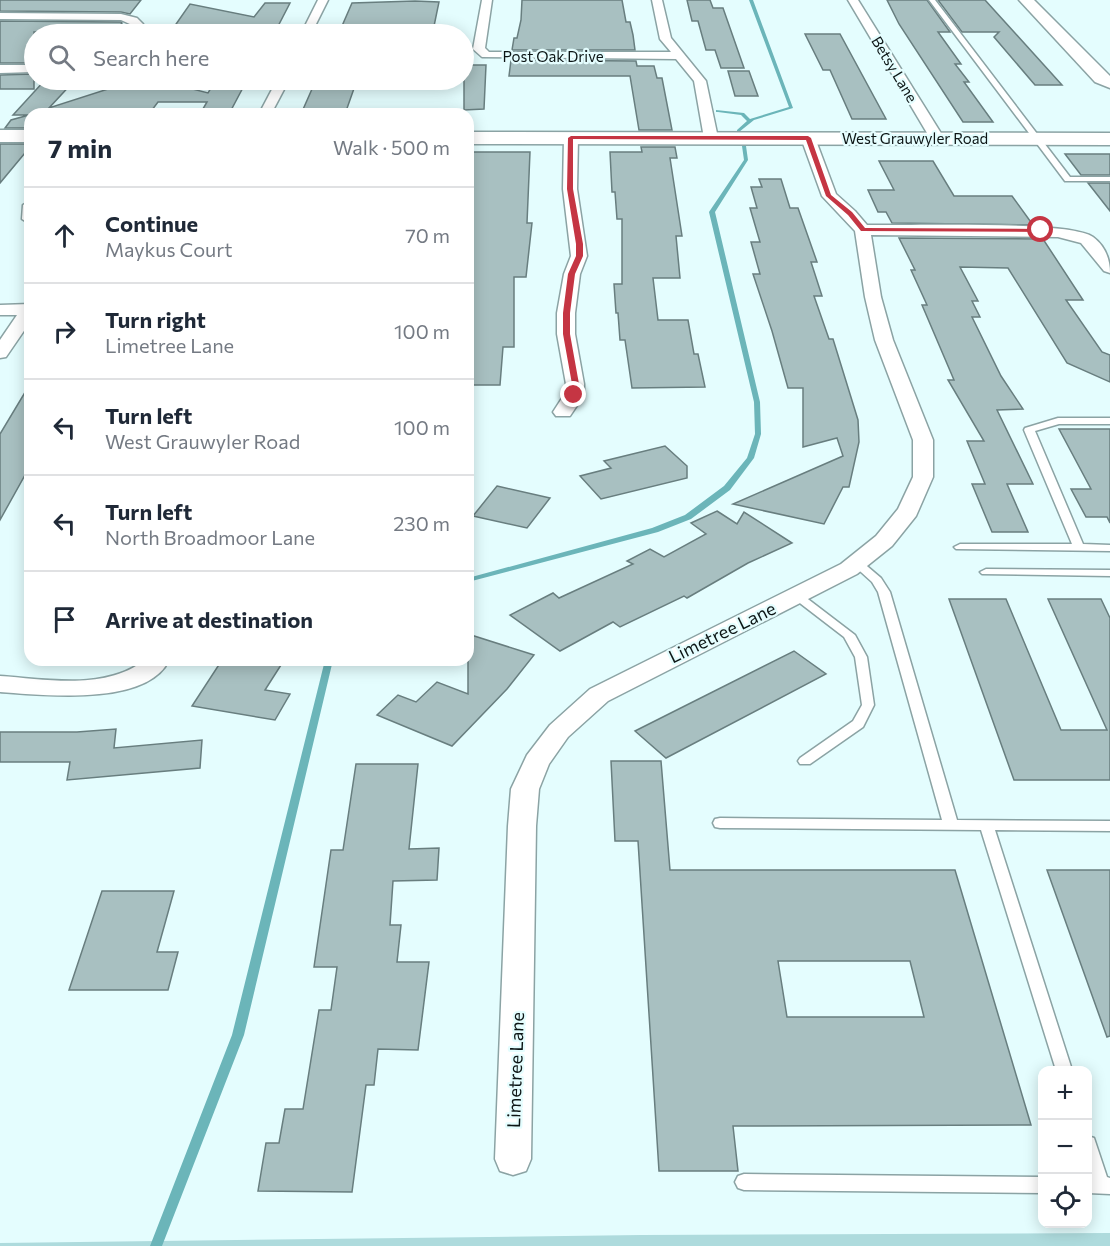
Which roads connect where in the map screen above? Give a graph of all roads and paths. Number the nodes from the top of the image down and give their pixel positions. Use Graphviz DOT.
graph roads {
  1 [pos="323,0"];
  2 [pos="487,0"];
  3 [pos="657,0"];
  4 [pos="853,0"];
  5 [pos="932,0"];
  6 [pos="1026,0"];
  7 [pos="0,16"];
  8 [pos="134,24"];
  9 [pos="311,24"];
  10 [pos="680,56"];
  11 [pos="0,69"];
  12 [pos="24,69"];
  13 [pos="1105,81"];
  14 [pos="278,90"];
  15 [pos="1110,103"];
  16 [pos="268,108"];
  17 [pos="0,136"];
  18 [pos="24,136"];
  19 [pos="474,138"];
  20 [pos="571,138"];
  21 [pos="711,138"];
  22 [pos="808,138"];
  23 [pos="937,138"];
  24 [pos="1039,139"];
  25 [pos="1110,139"];
  26 [pos="1110,179"];
  27 [pos="863,230"];
  28 [pos="1110,268"];
  29 [pos="0,310"];
  30 [pos="24,310"];
  31 [pos="24,319"];
  32 [pos="0,353"];
  33 [pos="563,412"];
  34 [pos="1110,421"];
  35 [pos="960,548"];
  36 [pos="1079,548"];
  37 [pos="1110,548"];
  38 [pos="856,563"];
  39 [pos="986,572"];
  40 [pos="1110,573"];
  41 [pos="796,595"];
  42 [pos="153,666"];
  43 [pos="0,684"];
  44 [pos="805,761"];
  45 [pos="720,823"];
  46 [pos="951,825"];
  47 [pos="986,825"];
  48 [pos="1110,826"];
  49 [pos="1062,1066"];
  50 [pos="513,1159"];
  51 [pos="1092,1159"];
  52 [pos="744,1182"];
  53 [pos="1038,1185"];
  54 [pos="1099,1186"];
  1 -- 9 [label="street"];
  2 -- 10 [label="street, Post Oak Drive"];
  3 -- 10 [label="street"];
  4 -- 23 [label="street, Betsy Lane"];
  5 -- 24 [label="lane"];
  6 -- 13 [label="main road"];
  7 -- 8 [label="street"];
  10 -- 21 [label="street"];
  11 -- 12 [label="street"];
  13 -- 15 [label="main road"];
  14 -- 16 [label="street"];
  17 -- 18 [label="main road"];
  19 -- 20 [label="main road, West Grauwyler Road"];
  20 -- 21 [label="main road, West Grauwyler Road"];
  20 -- 33 [label="street"];
  21 -- 22 [label="main road, West Grauwyler Road"];
  22 -- 23 [label="main road, West Grauwyler Road"];
  22 -- 27 [label="street"];
  23 -- 24 [label="main road, West Grauwyler Road"];
  24 -- 25 [label="main road, West Grauwyler Road"];
  24 -- 26 [label="lane"];
  27 -- 28 [label="street"];
  27 -- 38 [label="street, Limetree Lane"];
  29 -- 30 [label="street"];
  31 -- 32 [label="street"];
  34 -- 36 [label="lane"];
  35 -- 36 [label="lane"];
  36 -- 37 [label="lane"];
  38 -- 41 [label="street, Limetree Lane"];
  38 -- 46 [label="lane"];
  39 -- 40 [label="lane"];
  41 -- 44 [label="lane"];
  41 -- 50 [label="street, Limetree Lane"];
  42 -- 43 [label="street"];
  45 -- 46 [label="lane"];
  46 -- 47 [label="lane"];
  47 -- 48 [label="lane"];
  47 -- 49 [label="lane"];
  51 -- 54 [label="lane"];
  52 -- 53 [label="lane"];
}
